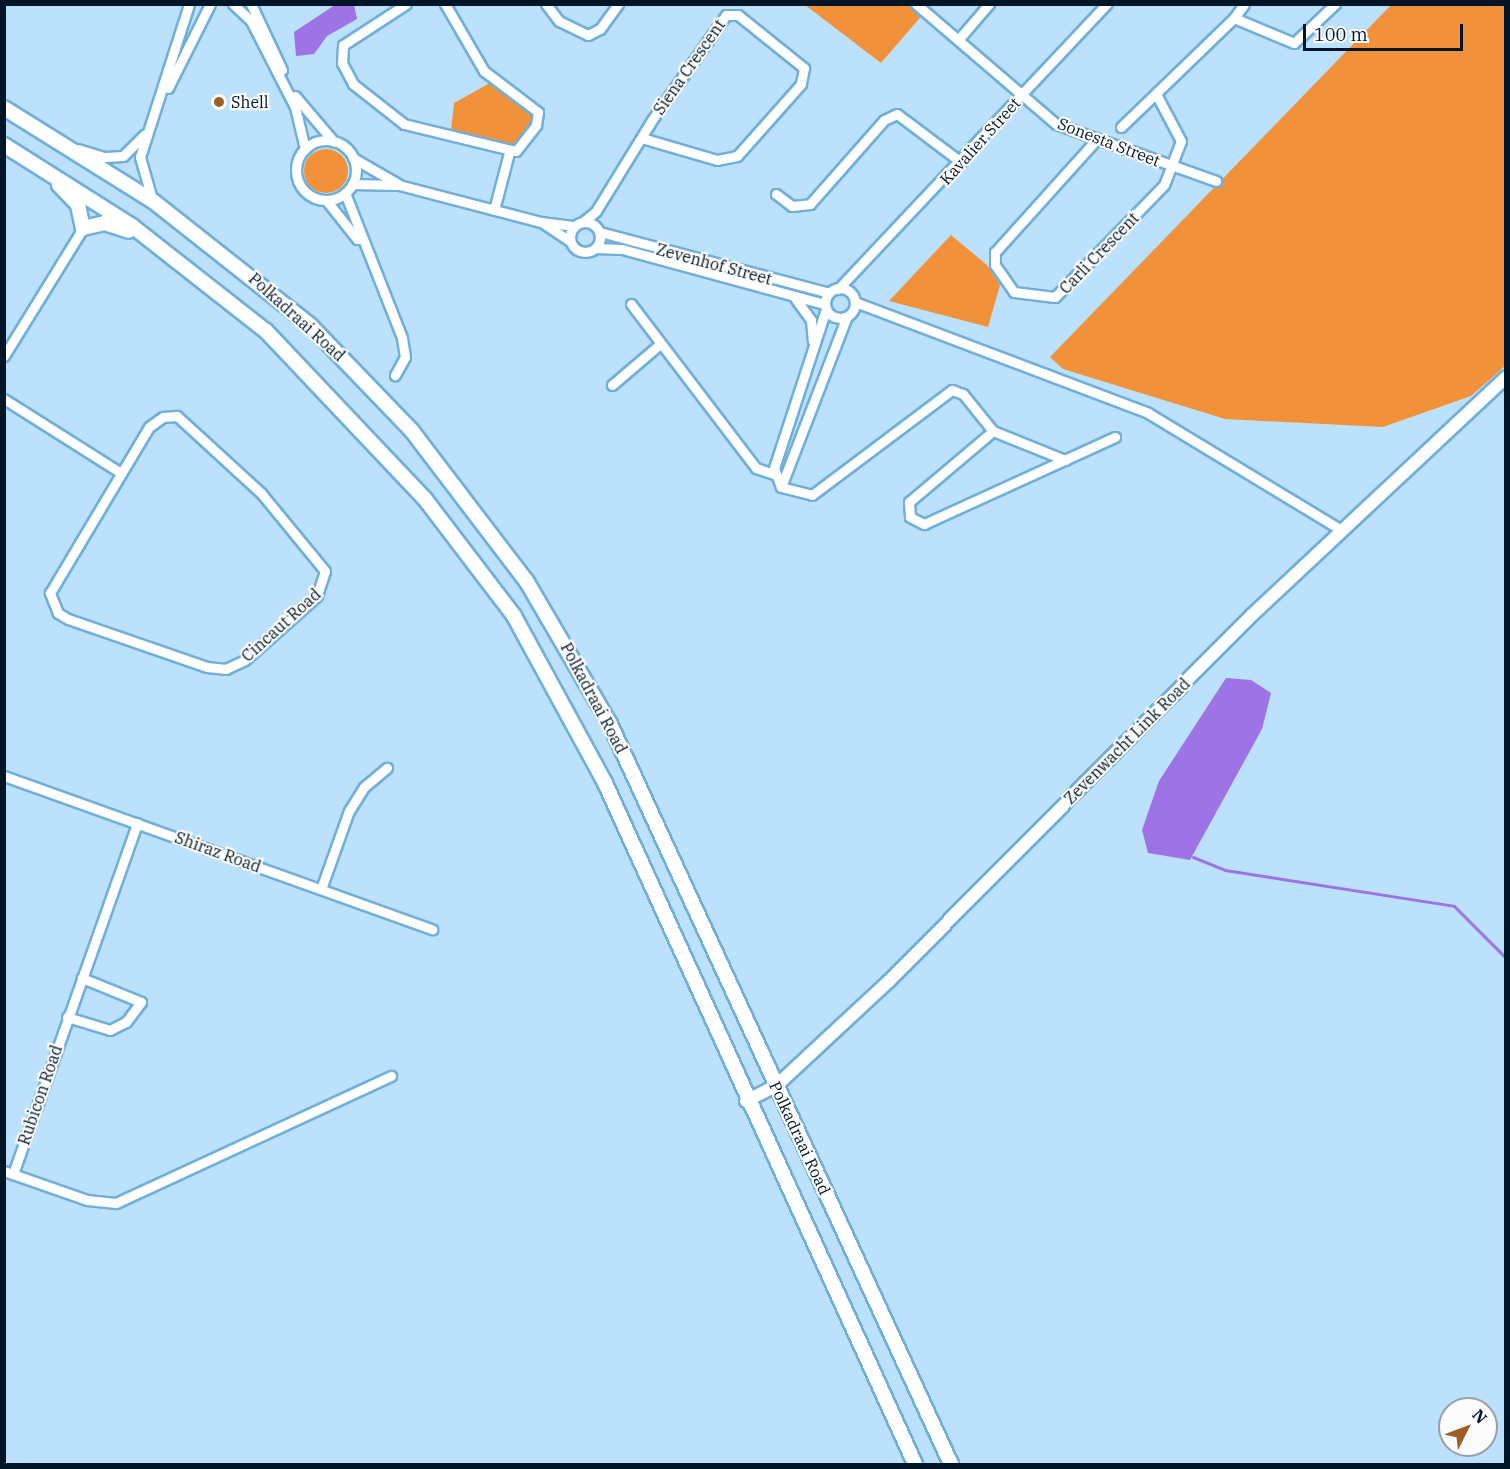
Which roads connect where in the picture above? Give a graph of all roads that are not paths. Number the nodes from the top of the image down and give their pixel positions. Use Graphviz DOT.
graph roads {
  1 [pos="189,4"];
  2 [pos="210,4"];
  3 [pos="233,4"];
  4 [pos="251,4"];
  5 [pos="406,4"];
  6 [pos="445,4"];
  7 [pos="546,4"];
  8 [pos="618,4"];
  9 [pos="916,4"];
  10 [pos="989,4"];
  11 [pos="1107,4"];
  12 [pos="1244,4"];
  13 [pos="1335,4"];
  14 [pos="1234,18"];
  15 [pos="958,40"];
  16 [pos="165,93"];
  17 [pos="1156,94"];
  18 [pos="1021,95"];
  19 [pos="4,108"];
  20 [pos="1121,127"];
  21 [pos="150,128"];
  22 [pos="642,138"];
  23 [pos="1096,140"];
  24 [pos="334,142"];
  25 [pos="67,145"];
  26 [pos="4,146"];
  27 [pos="305,149"];
  28 [pos="509,153"];
  29 [pos="353,158"];
  30 [pos="961,162"];
  31 [pos="1172,166"];
  32 [pos="1216,182"];
  33 [pos="352,184"];
  34 [pos="399,185"];
  35 [pos="345,193"];
  36 [pos="776,194"];
  37 [pos="326,200"];
  38 [pos="153,201"];
  39 [pos="494,210"];
  40 [pos="596,211"];
  41 [pos="541,222"];
  42 [pos="579,224"];
  43 [pos="83,228"];
  44 [pos="598,229"];
  45 [pos="570,241"];
  46 [pos="361,244"];
  47 [pos="596,248"];
  48 [pos="193,270"];
  49 [pos="853,276"];
  50 [pos="838,289"];
  51 [pos="829,293"];
  52 [pos="791,295"];
  53 [pos="853,298"];
  54 [pos="631,304"];
  55 [pos="825,307"];
  56 [pos="875,313"];
  57 [pos="850,316"];
  58 [pos="813,341"];
  59 [pos="660,344"];
  60 [pos="4,356"];
  61 [pos="395,375"];
  62 [pos="1506,377"];
  63 [pos="612,385"];
  64 [pos="4,399"];
  65 [pos="993,431"];
  66 [pos="1115,437"];
  67 [pos="1065,460"];
  68 [pos="121,473"];
  69 [pos="773,474"];
  70 [pos="781,487"];
  71 [pos="1341,530"];
  72 [pos="387,768"];
  73 [pos="4,776"];
  74 [pos="137,823"];
  75 [pos="321,889"];
  76 [pos="432,928"];
  77 [pos="82,978"];
  78 [pos="67,1017"];
  79 [pos="392,1076"];
  80 [pos="776,1086"];
  81 [pos="746,1101"];
  82 [pos="9,1173"];
  83 [pos="915,1464"];
  84 [pos="951,1464"];
  1 -- 16 [label="street"];
  2 -- 16 [label="street"];
  3 -- 27 [label="street"];
  4 -- 24 [label="street"];
  5 -- 28 [label="street"];
  6 -- 28 [label="street"];
  7 -- 8 [label="street"];
  9 -- 15 [label="street, Sonesta Street"];
  10 -- 15 [label="street"];
  11 -- 18 [label="street, Kavalier Street"];
  12 -- 14 [label="street"];
  13 -- 14 [label="street"];
  14 -- 17 [label="street"];
  15 -- 18 [label="street, Sonesta Street"];
  16 -- 21 [label="street"];
  17 -- 20 [label="street"];
  17 -- 31 [label="street, Carli Crescent"];
  18 -- 23 [label="street, Sonesta Street"];
  18 -- 30 [label="street, Kavalier Street"];
  19 -- 25 [label="main road, Polkadraai Road"];
  21 -- 25 [label="street"];
  21 -- 38 [label="street"];
  22 -- 22 [label="street, Siena Crescent"];
  22 -- 40 [label="street, Siena Crescent"];
  23 -- 31 [label="street, Sonesta Street"];
  23 -- 31 [label="street, Carli Crescent"];
  24 -- 27 [label="street"];
  24 -- 29 [label="street"];
  25 -- 38 [label="main road, Polkadraai Road"];
  26 -- 43 [label="main road"];
  26 -- 48 [label="main road, Polkadraai Road"];
  27 -- 37 [label="street"];
  28 -- 39 [label="street"];
  29 -- 33 [label="street"];
  29 -- 34 [label="street, Zevenhof Street"];
  30 -- 36 [label="street"];
  30 -- 49 [label="street, Kavalier Street"];
  31 -- 32 [label="street, Sonesta Street"];
  33 -- 34 [label="street, Zevenhof Street"];
  33 -- 35 [label="street"];
  34 -- 39 [label="street, Zevenhof Street"];
  35 -- 37 [label="street"];
  35 -- 46 [label="street"];
  37 -- 46 [label="street"];
  38 -- 80 [label="main road, Polkadraai Road"];
  39 -- 41 [label="street, Zevenhof Street"];
  40 -- 42 [label="street, Siena Crescent"];
  40 -- 44 [label="street"];
  41 -- 42 [label="street, Zevenhof Street"];
  41 -- 45 [label="street, Zevenhof Street"];
  42 -- 44 [label="street, Zevenhof Street"];
  42 -- 45 [label="street"];
  43 -- 48 [label="main road"];
  43 -- 60 [label="street"];
  44 -- 47 [label="street"];
  44 -- 51 [label="street, Zevenhof Street"];
  45 -- 47 [label="street, Zevenhof Street"];
  46 -- 61 [label="street"];
  47 -- 52 [label="street, Zevenhof Street"];
  48 -- 81 [label="main road, Polkadraai Road"];
  49 -- 50 [label="street, Kavalier Street"];
  49 -- 53 [label="street"];
  50 -- 51 [label="street, Kavalier Street"];
  50 -- 53 [label="street"];
  51 -- 55 [label="street"];
  52 -- 55 [label="street, Zevenhof Street"];
  52 -- 58 [label="street"];
  53 -- 56 [label="street"];
  53 -- 57 [label="street"];
  54 -- 59 [label="street"];
  55 -- 57 [label="street, Zevenhof Street"];
  55 -- 58 [label="street"];
  56 -- 57 [label="street"];
  56 -- 71 [label="street"];
  57 -- 70 [label="street"];
  58 -- 69 [label="street"];
  59 -- 63 [label="street"];
  59 -- 69 [label="street"];
  62 -- 71 [label="street, Zevenwacht Link Road"];
  64 -- 68 [label="street"];
  65 -- 67 [label="street"];
  65 -- 67 [label="street"];
  65 -- 70 [label="street"];
  66 -- 67 [label="street"];
  68 -- 68 [label="street, Cincaut Road"];
  69 -- 70 [label="street"];
  71 -- 80 [label="street, Zevenwacht Link Road"];
  72 -- 75 [label="street"];
  73 -- 74 [label="street, Shiraz Road"];
  74 -- 75 [label="street, Shiraz Road"];
  74 -- 77 [label="street, Rubicon Road"];
  75 -- 76 [label="street, Shiraz Road"];
  77 -- 78 [label="street, Rubicon Road"];
  77 -- 78 [label="street"];
  78 -- 82 [label="street, Rubicon Road"];
  79 -- 82 [label="street"];
  80 -- 81 [label="street, Zevenwacht Link Road"];
  80 -- 84 [label="main road, Polkadraai Road"];
  81 -- 83 [label="main road, Polkadraai Road"];
}
